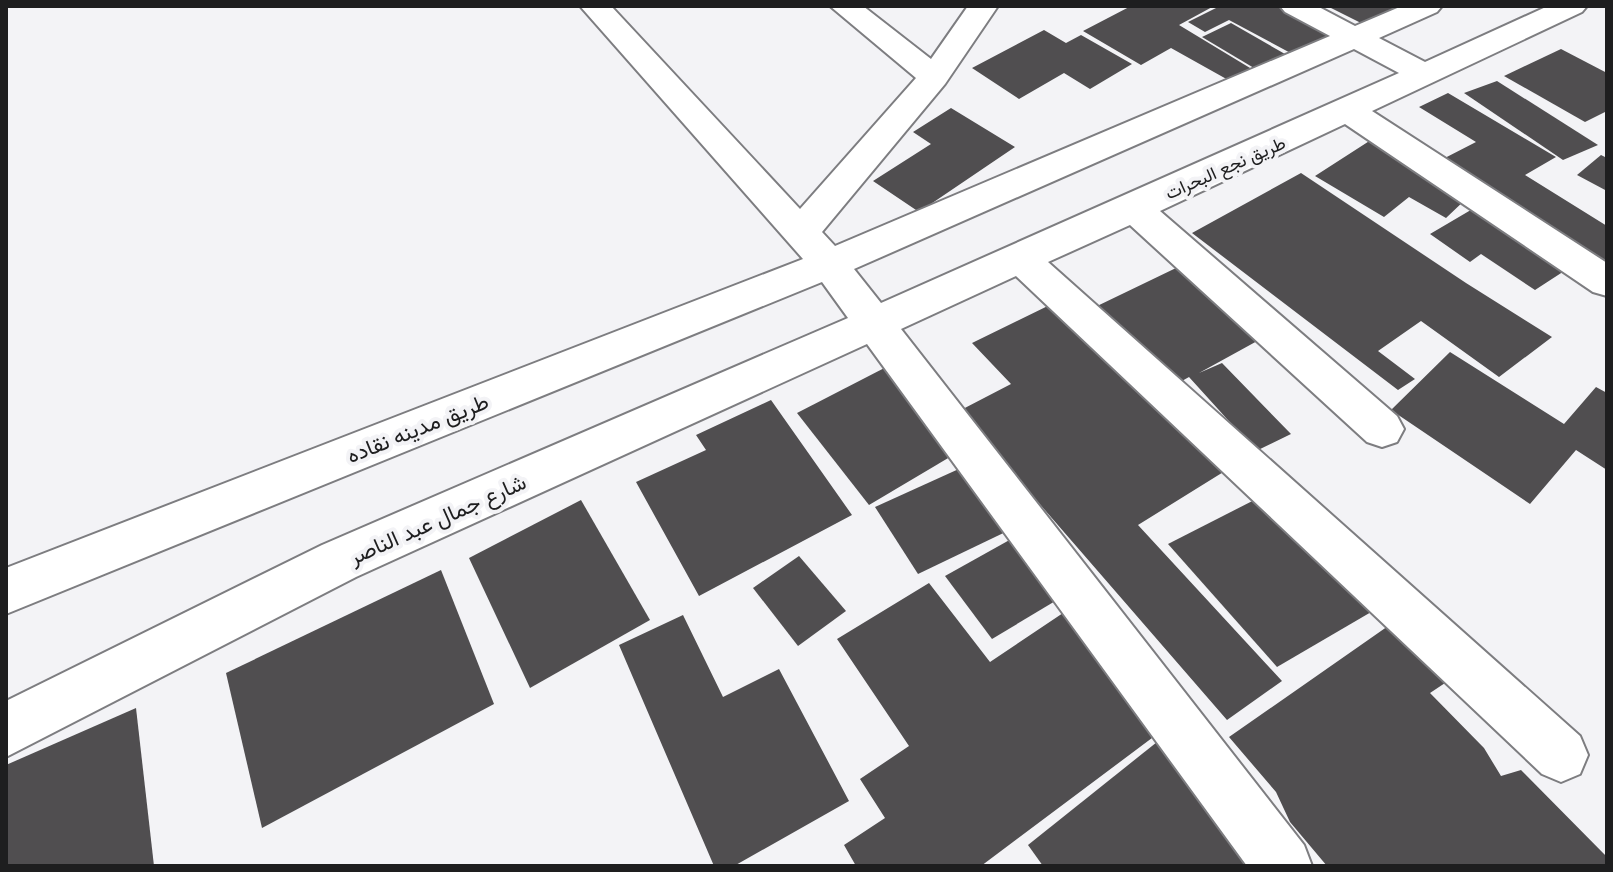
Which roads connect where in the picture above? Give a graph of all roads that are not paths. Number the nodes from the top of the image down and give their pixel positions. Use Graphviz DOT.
graph roads {
  1 [pos="595,6"];
  2 [pos="845,6"];
  3 [pos="983,6"];
  4 [pos="1295,6"];
  5 [pos="1427,6"];
  6 [pos="1572,6"];
  7 [pos="1354,36"];
  8 [pos="1426,75"];
  9 [pos="934,77"];
  10 [pos="1349,111"];
  11 [pos="1134,208"];
  12 [pos="802,231"];
  13 [pos="1020,258"];
  14 [pos="829,264"];
  15 [pos="1607,282"];
  16 [pos="876,323"];
  17 [pos="1382,429"];
  18 [pos="6,591"];
  19 [pos="6,730"];
  20 [pos="1561,755"];
  21 [pos="1283,866"];
  1 -- 12 [label="street"];
  2 -- 9 [label="street"];
  3 -- 9 [label="street"];
  4 -- 7 [label="street"];
  5 -- 7 [label="street"];
  6 -- 8 [label="street, طريق نجع البحرات"];
  7 -- 8 [label="street"];
  7 -- 14 [label="street"];
  8 -- 10 [label="street, طريق نجع البحرات"];
  9 -- 12 [label="street"];
  10 -- 11 [label="street, طريق نجع البحرات"];
  10 -- 15 [label="street"];
  11 -- 13 [label="street, طريق نجع البحرات"];
  11 -- 17 [label="street"];
  12 -- 14 [label="street"];
  13 -- 16 [label="street, طريق نجع البحرات"];
  13 -- 20 [label="street"];
  14 -- 16 [label="street"];
  14 -- 18 [label="street, طريق مدينه نقاده"];
  16 -- 19 [label="street, شارع جمال عبد الناصر"];
  16 -- 21 [label="street"];
}
